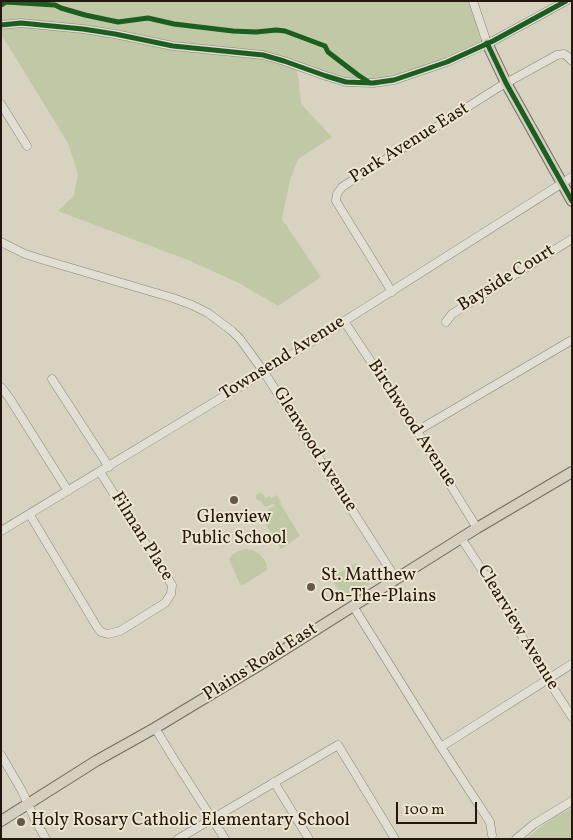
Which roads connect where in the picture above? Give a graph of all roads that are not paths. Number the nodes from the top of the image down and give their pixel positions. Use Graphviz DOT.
graph roads {
  1 [pos="473,1"];
  2 [pos="566,1"];
  3 [pos="1,25"];
  4 [pos="487,44"];
  5 [pos="572,61"];
  6 [pos="506,83"];
  7 [pos="1,104"];
  8 [pos="27,146"];
  9 [pos="572,177"];
  10 [pos="562,184"];
  11 [pos="572,201"];
  12 [pos="572,239"];
  13 [pos="1,242"];
  14 [pos="392,292"];
  15 [pos="344,321"];
  16 [pos="446,322"];
  17 [pos="572,340"];
  18 [pos="264,372"];
  19 [pos="52,379"];
  20 [pos="1,387"];
  21 [pos="417,431"];
  22 [pos="109,467"];
  23 [pos="100,472"];
  24 [pos="572,472"];
  25 [pos="68,490"];
  26 [pos="30,515"];
  27 [pos="477,528"];
  28 [pos="1,532"];
  29 [pos="461,538"];
  30 [pos="396,579"];
  31 [pos="353,606"];
  32 [pos="572,664"];
  33 [pos="548,680"];
  34 [pos="572,717"];
  35 [pos="155,728"];
  36 [pos="441,747"];
  37 [pos="1,754"];
  38 [pos="274,782"];
  39 [pos="572,801"];
  40 [pos="28,804"];
  41 [pos="212,818"];
  42 [pos="1,821"];
  43 [pos="492,835"];
  44 [pos="46,839"];
  45 [pos="178,839"];
  46 [pos="225,839"];
  47 [pos="310,839"];
  48 [pos="395,839"];
  49 [pos="516,839"];
  1 -- 4 [label="street"];
  2 -- 4 [label="street"];
  3 -- 4 [label="street"];
  4 -- 6 [label="main road"];
  5 -- 6 [label="street"];
  6 -- 10 [label="main road"];
  6 -- 14 [label="street, Park Avenue East"];
  7 -- 8 [label="street"];
  9 -- 10 [label="street, Townsend Avenue"];
  10 -- 11 [label="main road"];
  10 -- 14 [label="street, Townsend Avenue"];
  12 -- 16 [label="street, Bayside Court"];
  13 -- 18 [label="street, Glenwood Avenue"];
  14 -- 15 [label="street, Townsend Avenue"];
  15 -- 18 [label="street, Townsend Avenue"];
  15 -- 21 [label="street, Birchwood Avenue"];
  17 -- 21 [label="street"];
  18 -- 22 [label="street, Townsend Avenue"];
  18 -- 30 [label="street, Glenwood Avenue"];
  19 -- 22 [label="street"];
  20 -- 25 [label="street"];
  21 -- 27 [label="street, Birchwood Avenue"];
  22 -- 23 [label="street, Townsend Avenue"];
  23 -- 25 [label="street, Townsend Avenue"];
  23 -- 26 [label="street, Filman Place"];
  24 -- 27 [label="main road, Plains Road East"];
  25 -- 26 [label="street, Townsend Avenue"];
  26 -- 28 [label="street, Townsend Avenue"];
  27 -- 29 [label="main road, Plains Road East"];
  29 -- 30 [label="main road, Plains Road East"];
  29 -- 33 [label="street, Clearview Avenue"];
  30 -- 31 [label="main road, Plains Road East"];
  31 -- 35 [label="main road, Plains Road East"];
  31 -- 36 [label="street"];
  32 -- 33 [label="street"];
  33 -- 34 [label="street, Clearview Avenue"];
  33 -- 36 [label="street"];
  35 -- 40 [label="main road, Plains Road East"];
  35 -- 41 [label="street"];
  36 -- 43 [label="street"];
  37 -- 40 [label="street"];
  38 -- 41 [label="street"];
  38 -- 47 [label="street"];
  38 -- 48 [label="street"];
  39 -- 49 [label="street"];
  40 -- 42 [label="main road, Plains Road East"];
  40 -- 44 [label="street"];
  41 -- 45 [label="street"];
  41 -- 46 [label="street"];
}
